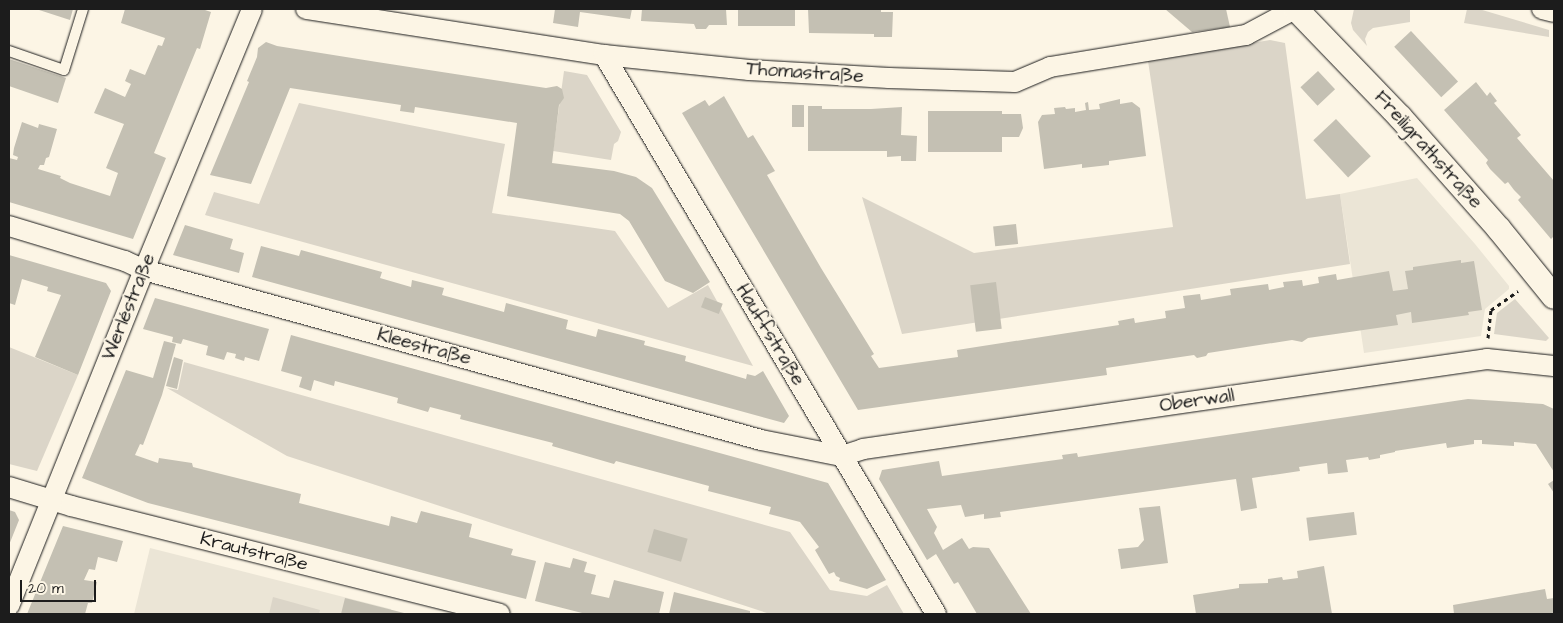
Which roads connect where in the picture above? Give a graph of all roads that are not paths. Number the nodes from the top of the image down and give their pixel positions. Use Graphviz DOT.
graph roads {
  1 [pos="83,9"];
  2 [pos="252,9"];
  3 [pos="306,9"];
  4 [pos="1296,9"];
  5 [pos="1542,9"];
  6 [pos="1554,12"];
  7 [pos="9,51"];
  8 [pos="604,55"];
  9 [pos="9,226"];
  10 [pos="144,270"];
  11 [pos="1554,297"];
  12 [pos="1554,366"];
  13 [pos="842,456"];
  14 [pos="9,486"];
  15 [pos="51,499"];
  16 [pos="9,606"];
  17 [pos="500,614"];
  18 [pos="936,614"];
  1 -- 7 [label="lane"];
  2 -- 10 [label="street, Werléstraße"];
  3 -- 8 [label="street, Thomastraße"];
  4 -- 8 [label="street, Thomastraße"];
  4 -- 11 [label="street, Freiligrathstraße"];
  5 -- 6 [label="street"];
  8 -- 13 [label="street, Hauffstraße"];
  9 -- 10 [label="street, Kleestraße"];
  10 -- 13 [label="street, Kleestraße"];
  10 -- 15 [label="street, Werléstraße"];
  12 -- 13 [label="street, Oberwall"];
  13 -- 18 [label="street, Hauffstraße"];
  14 -- 15 [label="street, Krautstraße"];
  15 -- 16 [label="street, Werléstraße"];
  15 -- 17 [label="street, Krautstraße"];
}
